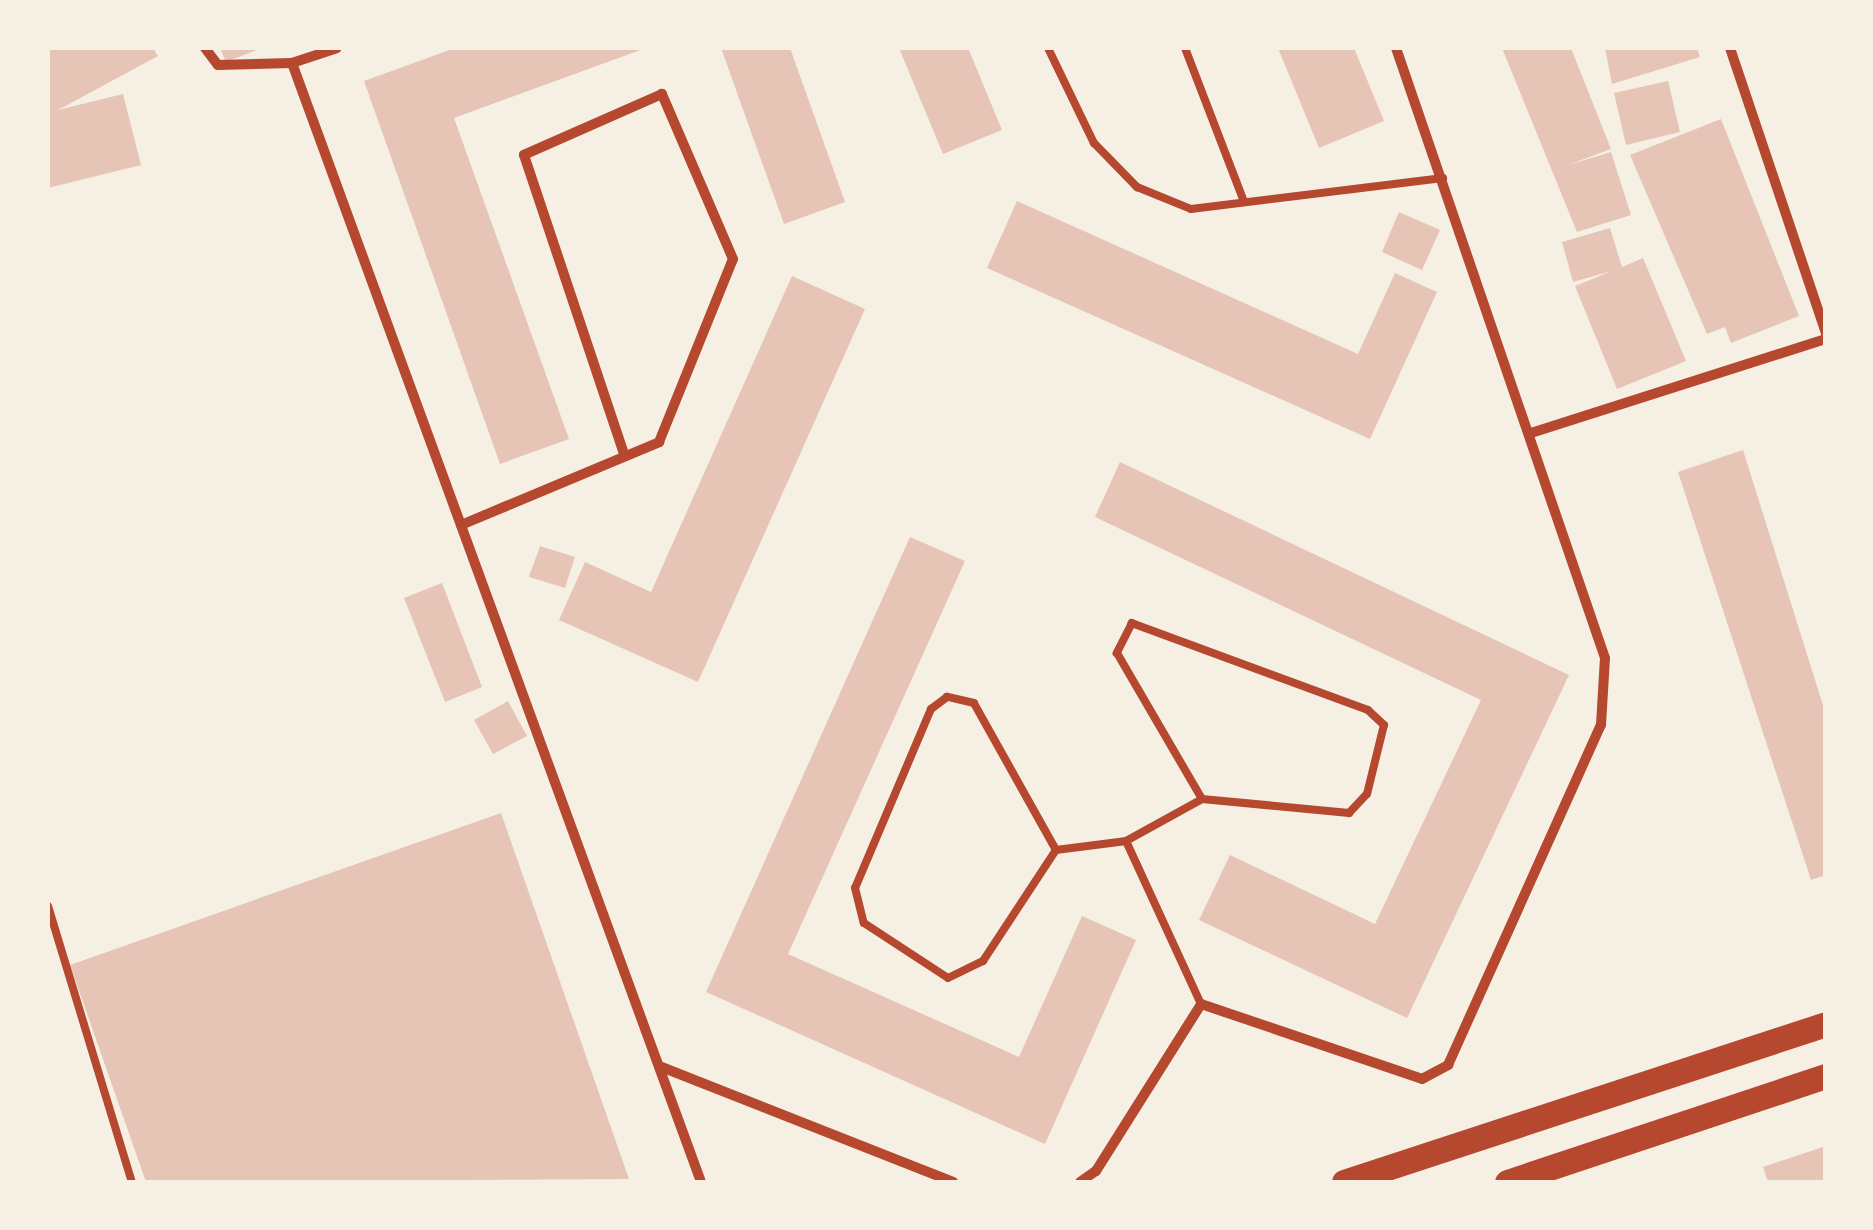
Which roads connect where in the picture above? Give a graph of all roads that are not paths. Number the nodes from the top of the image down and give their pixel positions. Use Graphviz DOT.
graph roads {
  1 [pos="205,48"];
  2 [pos="336,48"];
  3 [pos="1048,48"];
  4 [pos="1185,48"];
  5 [pos="1396,48"];
  6 [pos="1730,48"];
  7 [pos="292,64"];
  8 [pos="1443,178"];
  9 [pos="1244,202"];
  10 [pos="1826,336"];
  11 [pos="1531,432"];
  12 [pos="626,456"];
  13 [pos="461,525"];
  14 [pos="1202,799"];
  15 [pos="1126,841"];
  16 [pos="1056,850"];
  17 [pos="48,906"];
  18 [pos="1200,1004"];
  19 [pos="1826,1024"];
  20 [pos="660,1066"];
  21 [pos="1826,1076"];
  22 [pos="132,1182"];
  23 [pos="701,1182"];
  24 [pos="953,1182"];
  25 [pos="1080,1182"];
  26 [pos="1344,1182"];
  27 [pos="1507,1182"];
  1 -- 7 [label="street"];
  2 -- 7 [label="street"];
  3 -- 9 [label="lane"];
  4 -- 9 [label="lane"];
  5 -- 8 [label="street"];
  6 -- 10 [label="street"];
  7 -- 13 [label="street"];
  8 -- 9 [label="lane"];
  8 -- 11 [label="street"];
  10 -- 11 [label="street"];
  11 -- 18 [label="street"];
  12 -- 12 [label="street"];
  12 -- 13 [label="street"];
  13 -- 20 [label="street"];
  14 -- 14 [label="lane"];
  14 -- 15 [label="lane"];
  15 -- 16 [label="lane"];
  15 -- 18 [label="lane"];
  16 -- 16 [label="lane"];
  17 -- 22 [label="lane"];
  18 -- 25 [label="street"];
  19 -- 26 [label="main road"];
  20 -- 23 [label="street"];
  20 -- 24 [label="street"];
  21 -- 27 [label="main road"];
}
